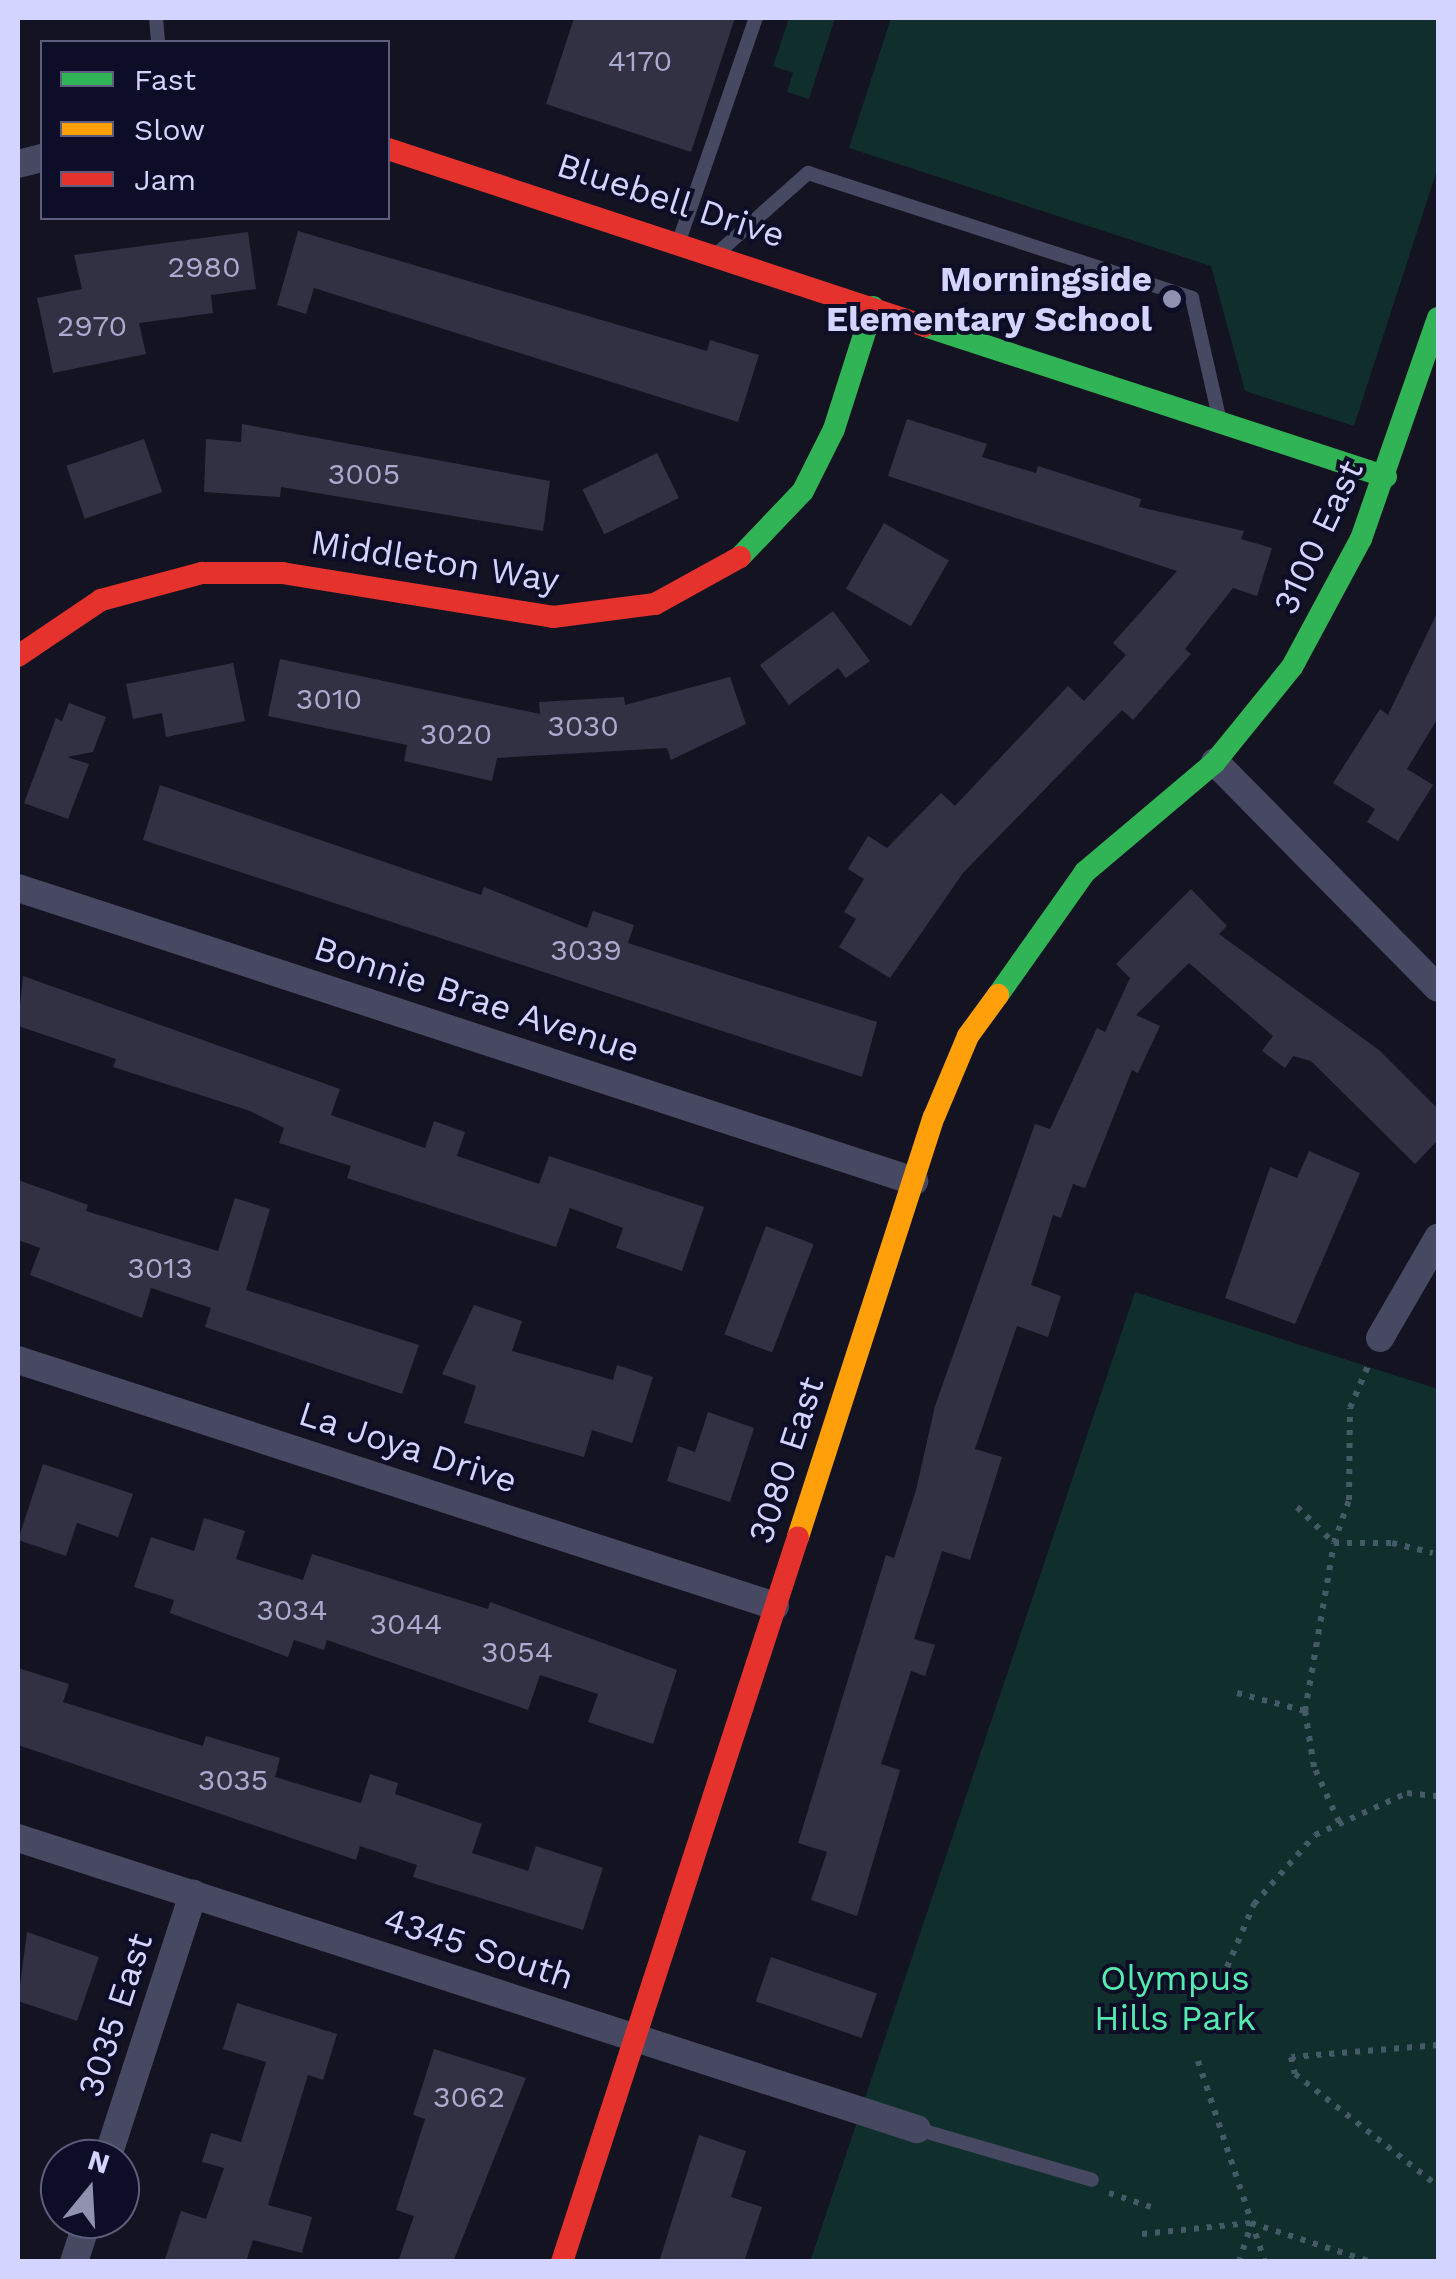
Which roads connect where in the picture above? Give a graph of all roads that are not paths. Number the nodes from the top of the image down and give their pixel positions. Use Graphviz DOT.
graph roads {
  1 [pos="756,18"];
  2 [pos="390,150"];
  3 [pos="678,242"];
  4 [pos="715,255"];
  5 [pos="873,307"];
  6 [pos="1438,318"];
  7 [pos="1221,422"];
  8 [pos="1386,478"];
  9 [pos="18,656"];
  10 [pos="1216,762"];
  11 [pos="18,888"];
  12 [pos="1438,988"];
  13 [pos="914,1180"];
  14 [pos="1438,1238"];
  15 [pos="1380,1338"];
  16 [pos="18,1360"];
  17 [pos="776,1606"];
  18 [pos="18,1838"];
  19 [pos="193,1894"];
  20 [pos="635,2038"];
  21 [pos="917,2129"];
  22 [pos="114,2139"];
  23 [pos="1092,2180"];
  24 [pos="562,2262"];
  1 -- 3 [label="lane"];
  2 -- 3 [label="street, Bluebell Drive"];
  3 -- 4 [label="street, Bluebell Drive"];
  4 -- 5 [label="street, Bluebell Drive"];
  4 -- 7 [label="lane"];
  5 -- 7 [label="street, Bluebell Drive"];
  5 -- 9 [label="street, Middleton Way"];
  6 -- 8 [label="street, 3100 East"];
  7 -- 8 [label="street, Bluebell Drive"];
  8 -- 10 [label="street, 3100 East"];
  10 -- 12 [label="street"];
  10 -- 13 [label="street, 3080 East"];
  11 -- 13 [label="street, Bonnie Brae Avenue"];
  13 -- 17 [label="street, 3080 East"];
  14 -- 15 [label="street"];
  16 -- 17 [label="street, La Joya Drive"];
  17 -- 20 [label="street, 3080 East"];
  18 -- 19 [label="street, 4345 South"];
  19 -- 20 [label="street, 4345 South"];
  19 -- 22 [label="street, 3035 East"];
  20 -- 21 [label="street, 4345 South"];
  20 -- 24 [label="street, 3080 East"];
  21 -- 23 [label="lane"];
}
